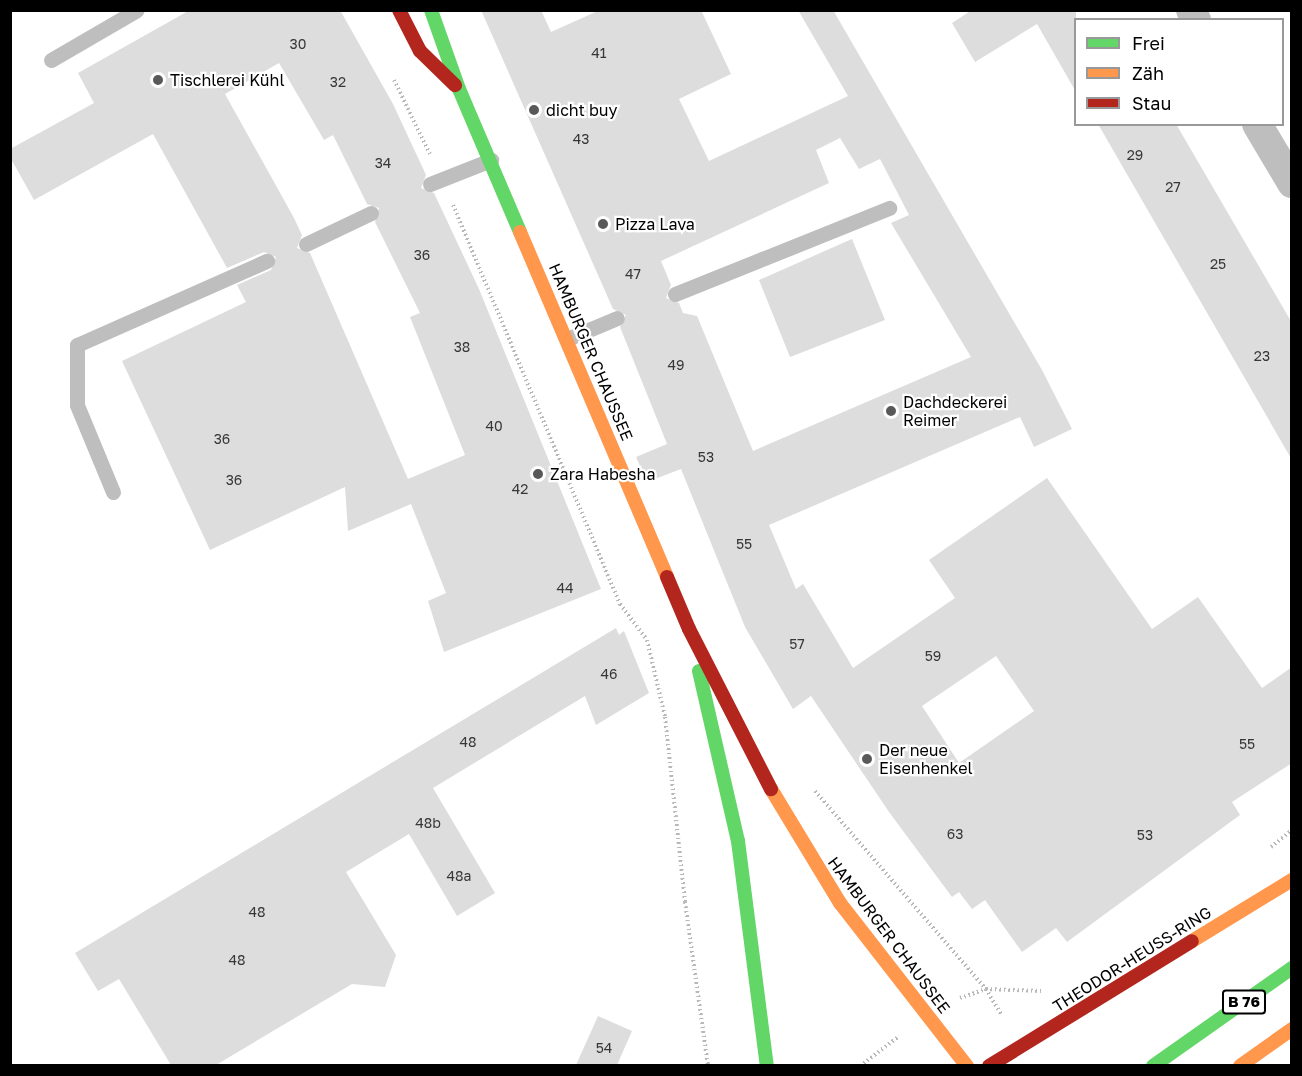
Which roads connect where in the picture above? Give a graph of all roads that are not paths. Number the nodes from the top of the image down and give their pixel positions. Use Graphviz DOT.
graph roads {
  1 [pos="137,10"];
  2 [pos="399,10"];
  3 [pos="431,10"];
  4 [pos="51,60"];
  5 [pos="459,89"];
  6 [pos="1258,126"];
  7 [pos="491,160"];
  8 [pos="436,182"];
  9 [pos="1292,183"];
  10 [pos="889,208"];
  11 [pos="371,213"];
  12 [pos="306,244"];
  13 [pos="267,261"];
  14 [pos="675,294"];
  15 [pos="617,318"];
  16 [pos="567,339"];
  17 [pos="113,492"];
  18 [pos="689,629"];
  19 [pos="1292,880"];
  20 [pos="1292,968"];
  21 [pos="1292,1029"];
  22 [pos="767,1065"];
  23 [pos="967,1065"];
  24 [pos="989,1065"];
  25 [pos="1154,1065"];
  26 [pos="1240,1065"];
  1 -- 4 [label="lane"];
  2 -- 5 [label="main road, HAMBURGER CHAUSSEE"];
  3 -- 5 [label="main road, HAMBURGER CHAUSSEE"];
  5 -- 7 [label="main road, HAMBURGER CHAUSSEE"];
  6 -- 9 [label="street"];
  7 -- 8 [label="lane"];
  7 -- 16 [label="main road, HAMBURGER CHAUSSEE"];
  10 -- 14 [label="lane"];
  11 -- 12 [label="lane"];
  13 -- 17 [label="lane"];
  15 -- 16 [label="lane"];
  16 -- 18 [label="main road, HAMBURGER CHAUSSEE"];
  18 -- 22 [label="main road, HAMBURGER CHAUSSEE"];
  18 -- 23 [label="main road, HAMBURGER CHAUSSEE"];
  19 -- 24 [label="main road, THEODOR-HEUSS-RING"];
  20 -- 25 [label="main road, B 76"];
  21 -- 26 [label="main road"];
}
